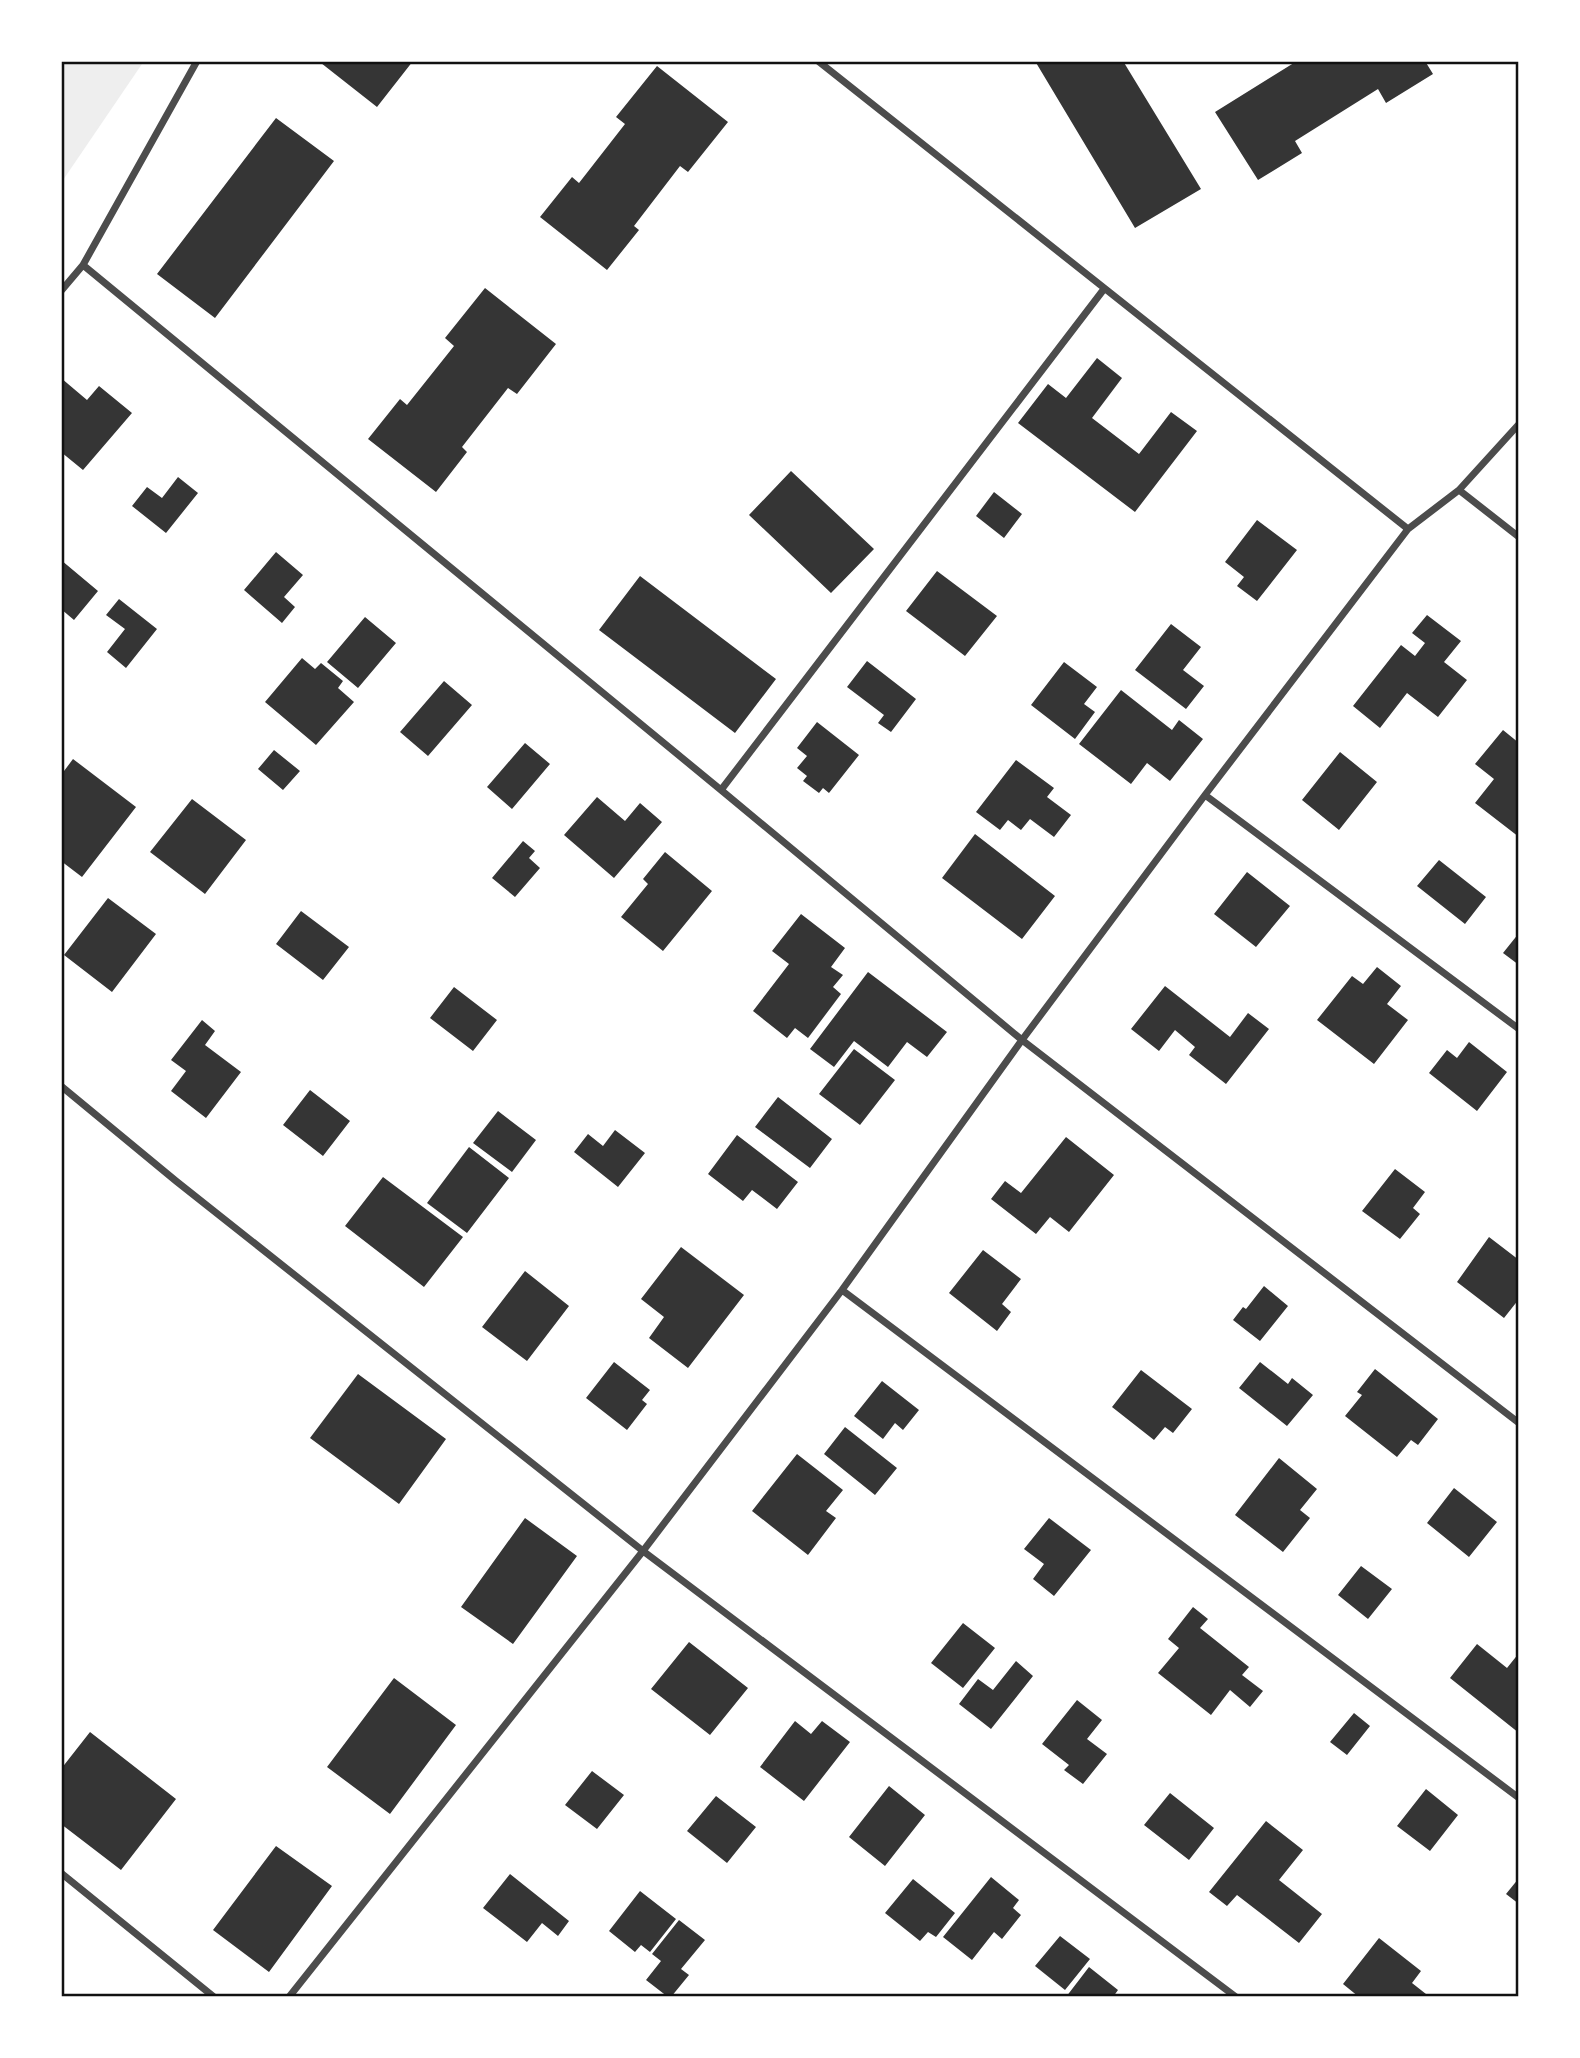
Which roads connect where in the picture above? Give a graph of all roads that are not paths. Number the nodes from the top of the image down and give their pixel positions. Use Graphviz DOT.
graph roads {
  1 [pos="197,61"];
  2 [pos="818,61"];
  3 [pos="83,265"];
  4 [pos="1104,289"];
  5 [pos="61,291"];
  6 [pos="1519,424"];
  7 [pos="1459,491"];
  8 [pos="1408,529"];
  9 [pos="1519,537"];
  10 [pos="721,790"];
  11 [pos="1205,795"];
  12 [pos="1519,1029"];
  13 [pos="1022,1040"];
  14 [pos="61,1086"];
  15 [pos="842,1290"];
  16 [pos="1519,1423"];
  17 [pos="643,1551"];
  18 [pos="1519,1798"];
  19 [pos="61,1873"];
  20 [pos="214,1997"];
  21 [pos="289,1997"];
  22 [pos="1236,1997"];
  1 -- 3 [label="street"];
  2 -- 4 [label="street"];
  3 -- 5 [label="street"];
  3 -- 10 [label="street"];
  4 -- 8 [label="street"];
  4 -- 10 [label="street"];
  6 -- 7 [label="street"];
  7 -- 8 [label="street"];
  7 -- 9 [label="street"];
  8 -- 11 [label="street"];
  10 -- 13 [label="street"];
  11 -- 12 [label="street"];
  11 -- 13 [label="street"];
  13 -- 15 [label="street"];
  13 -- 16 [label="street"];
  14 -- 17 [label="street"];
  15 -- 17 [label="street"];
  15 -- 18 [label="street"];
  17 -- 21 [label="street"];
  17 -- 22 [label="street"];
  19 -- 20 [label="street"];
}
